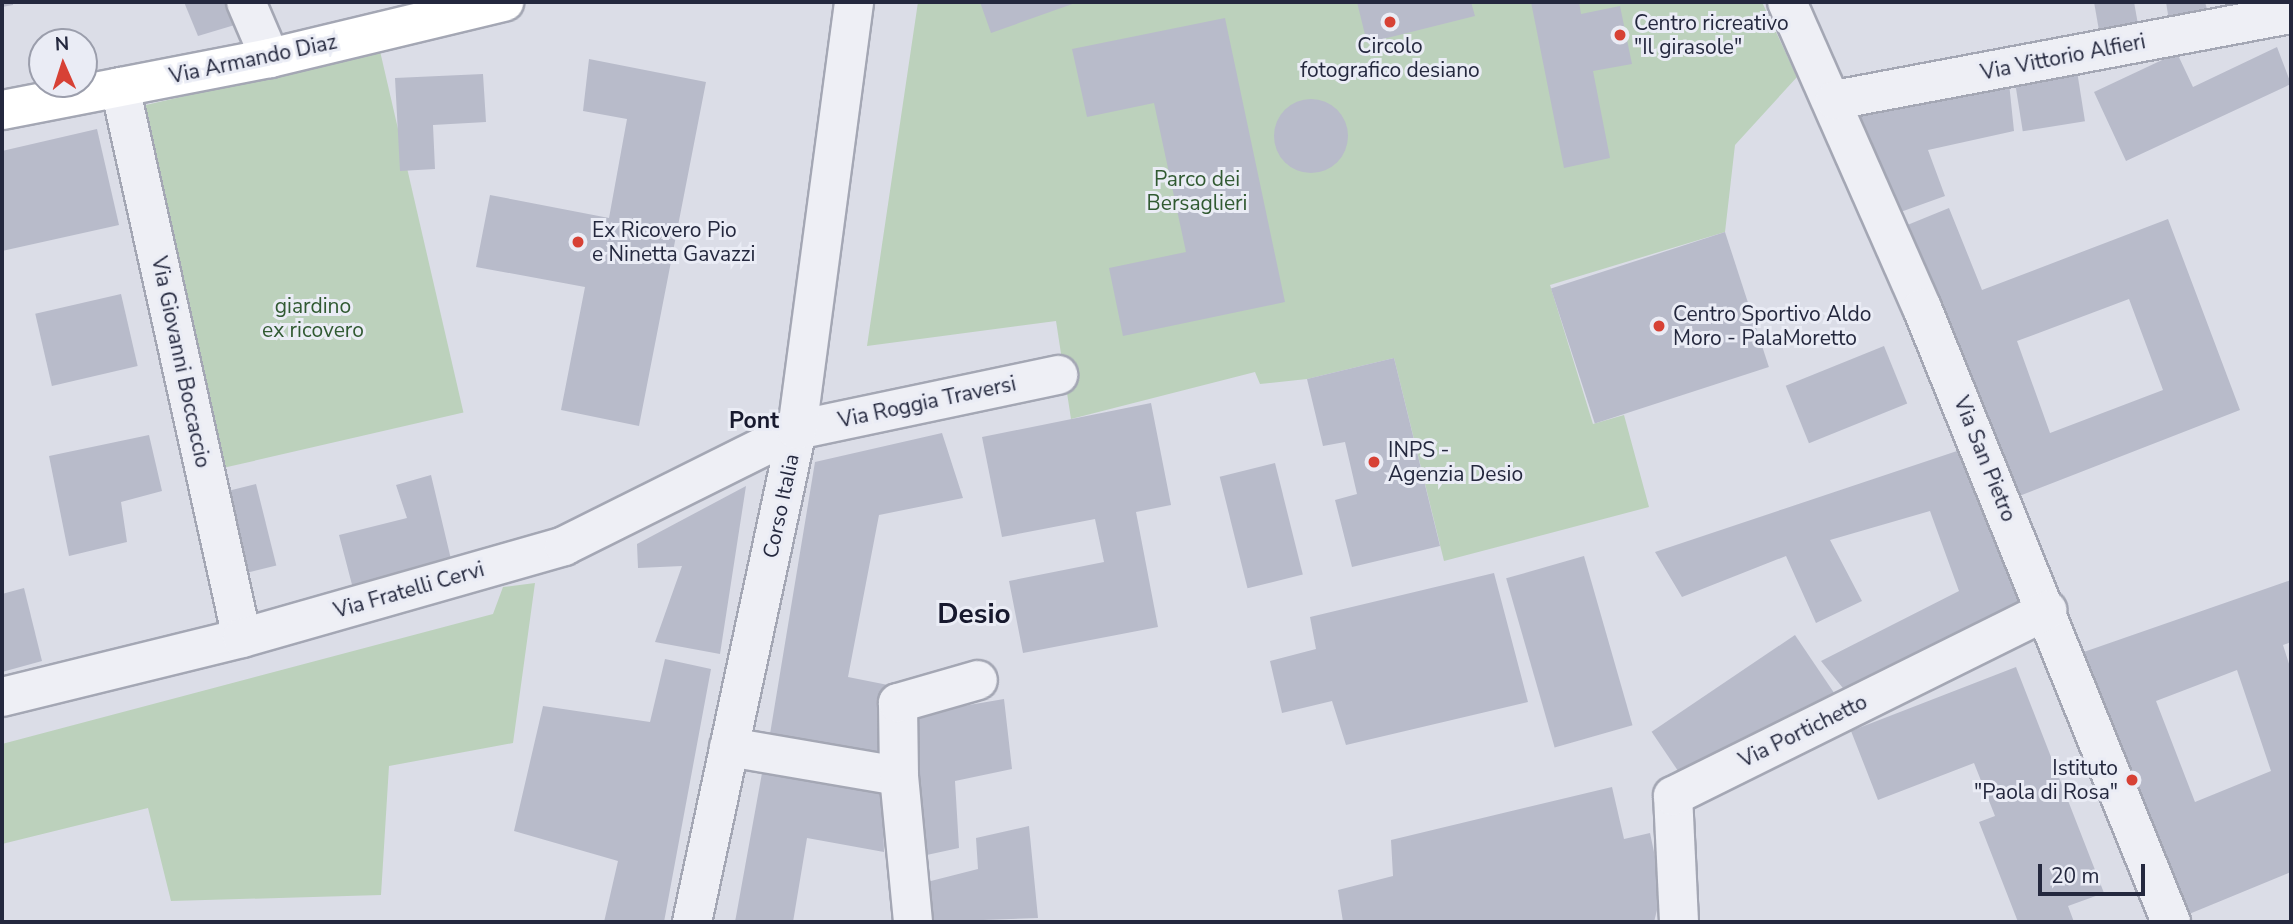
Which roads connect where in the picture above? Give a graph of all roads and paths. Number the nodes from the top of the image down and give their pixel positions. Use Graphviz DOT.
graph roads {
  1 [pos="246,2"];
  2 [pos="504,2"];
  3 [pos="854,2"];
  4 [pos="1787,2"];
  5 [pos="2221,14"];
  6 [pos="2291,14"];
  7 [pos="270,58"];
  8 [pos="120,87"];
  9 [pos="1835,100"];
  10 [pos="2,110"];
  11 [pos="1058,375"];
  12 [pos="797,430"];
  13 [pos="2047,610"];
  14 [pos="242,638"];
  15 [pos="978,680"];
  16 [pos="2,696"];
  17 [pos="729,747"];
  18 [pos="899,776"];
  19 [pos="692,922"];
  20 [pos="913,922"];
  21 [pos="1679,922"];
  22 [pos="2171,922"];
  1 -- 7 [label="street"];
  2 -- 7 [label="street, Via Armando Diaz"];
  3 -- 12 [label="street, Corso Italia"];
  4 -- 9 [label="street, Via San Pietro"];
  5 -- 6 [label="street, Via Vittorio Alfieri"];
  5 -- 9 [label="street, Via Vittorio Alfieri"];
  7 -- 8 [label="street, Via Armando Diaz"];
  8 -- 10 [label="street, Via Armando Diaz"];
  8 -- 14 [label="street, Via Giovanni Boccaccio"];
  9 -- 13 [label="street, Via San Pietro"];
  11 -- 12 [label="street, Via Roggia Traversi"];
  12 -- 14 [label="street, Via Fratelli Cervi"];
  12 -- 17 [label="street, Corso Italia"];
  13 -- 21 [label="street, Via Portichetto"];
  13 -- 22 [label="street, Via San Pietro"];
  14 -- 16 [label="street, Via Fratelli Cervi"];
  15 -- 18 [label="street"];
  17 -- 18 [label="street"];
  17 -- 19 [label="street, Corso Italia"];
  18 -- 20 [label="street"];
}
